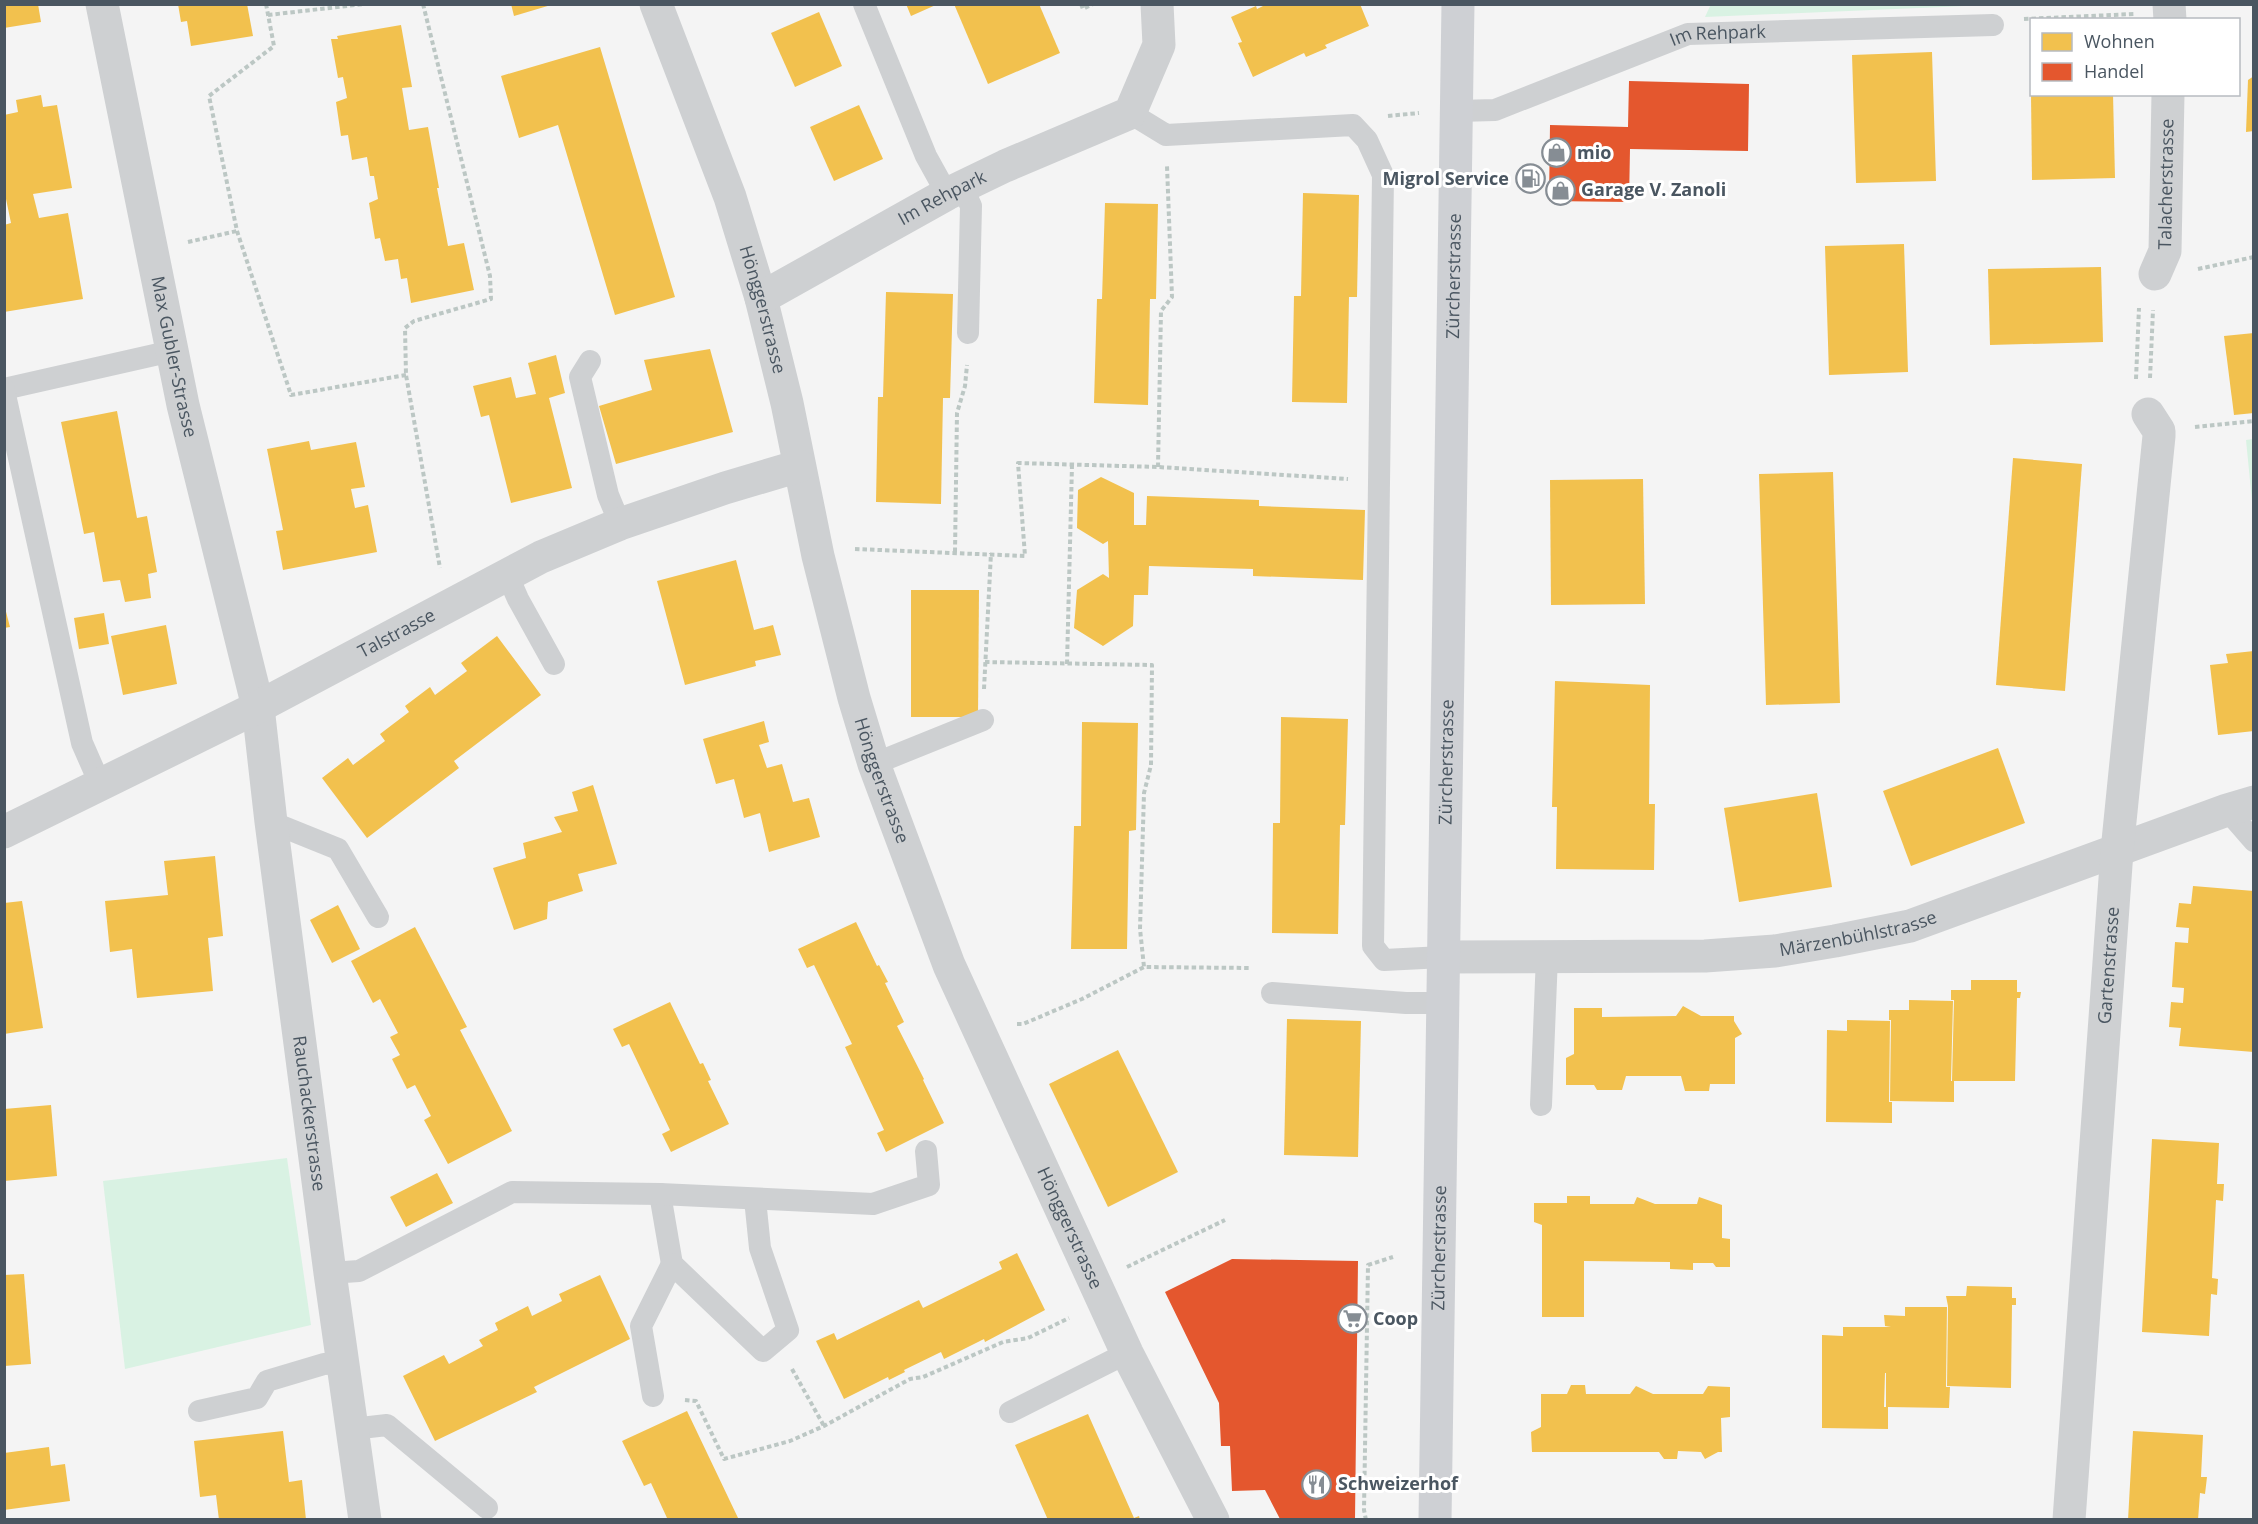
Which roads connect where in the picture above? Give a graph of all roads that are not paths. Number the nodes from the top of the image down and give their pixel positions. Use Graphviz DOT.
graph roads {
  1 [pos="102,4"];
  2 [pos="656,4"];
  3 [pos="864,4"];
  4 [pos="1157,4"];
  5 [pos="1458,4"];
  6 [pos="1993,25"];
  7 [pos="2168,96"];
  8 [pos="1458,111"];
  9 [pos="1130,113"];
  10 [pos="954,191"];
  11 [pos="2155,274"];
  12 [pos="761,298"];
  13 [pos="968,333"];
  14 [pos="172,351"];
  15 [pos="590,361"];
  16 [pos="4,390"];
  17 [pos="2153,423"];
  18 [pos="799,466"];
  19 [pos="620,524"];
  20 [pos="507,574"];
  21 [pos="554,664"];
  22 [pos="258,707"];
  23 [pos="983,720"];
  24 [pos="874,764"];
  25 [pos="100,784"];
  26 [pos="2240,806"];
  27 [pos="271,822"];
  28 [pos="4,832"];
  29 [pos="2253,841"];
  30 [pos="2117,851"];
  31 [pos="378,917"];
  32 [pos="1547,956"];
  33 [pos="1443,957"];
  34 [pos="1272,993"];
  35 [pos="1443,1004"];
  36 [pos="1541,1105"];
  37 [pos="926,1151"];
  38 [pos="660,1194"];
  39 [pos="755,1199"];
  40 [pos="672,1264"];
  41 [pos="330,1273"];
  42 [pos="1127,1353"];
  43 [pos="342,1363"];
  44 [pos="653,1396"];
  45 [pos="199,1411"];
  46 [pos="1010,1412"];
  47 [pos="352,1429"];
  48 [pos="488,1508"];
  49 [pos="365,1520"];
  50 [pos="1213,1520"];
  51 [pos="1435,1520"];
  52 [pos="2069,1520"];
  1 -- 14 [label="street, Max Gubler-Strasse"];
  2 -- 12 [label="street, Hönggerstrasse"];
  3 -- 10 [label="lane"];
  4 -- 9 [label="street"];
  5 -- 8 [label="main road, Zürcherstrasse"];
  6 -- 8 [label="lane, Im Rehpark"];
  7 -- 11 [label="street, Talacherstrasse"];
  8 -- 33 [label="main road, Zürcherstrasse"];
  9 -- 10 [label="street, Im Rehpark"];
  9 -- 33 [label="lane"];
  10 -- 12 [label="street, Im Rehpark"];
  10 -- 13 [label="lane"];
  12 -- 18 [label="street, Hönggerstrasse"];
  14 -- 16 [label="lane"];
  14 -- 22 [label="street, Max Gubler-Strasse"];
  15 -- 19 [label="lane"];
  16 -- 25 [label="lane"];
  17 -- 30 [label="street, Gartenstrasse"];
  18 -- 19 [label="street, Talstrasse"];
  18 -- 24 [label="street, Hönggerstrasse"];
  19 -- 20 [label="street, Talstrasse"];
  20 -- 21 [label="lane"];
  20 -- 22 [label="street, Talstrasse"];
  22 -- 25 [label="street, Talstrasse"];
  22 -- 27 [label="street, Rauchackerstrasse"];
  23 -- 24 [label="lane"];
  24 -- 42 [label="street, Hönggerstrasse"];
  25 -- 28 [label="street, Talstrasse"];
  26 -- 29 [label="lane"];
  26 -- 30 [label="street, Märzenbühlstrasse"];
  27 -- 31 [label="lane"];
  27 -- 41 [label="street, Rauchackerstrasse"];
  30 -- 32 [label="street, Märzenbühlstrasse"];
  30 -- 52 [label="street, Gartenstrasse"];
  32 -- 33 [label="street, Märzenbühlstrasse"];
  32 -- 36 [label="lane"];
  33 -- 35 [label="main road, Zürcherstrasse"];
  34 -- 35 [label="lane"];
  35 -- 51 [label="main road, Zürcherstrasse"];
  37 -- 39 [label="lane"];
  38 -- 39 [label="lane"];
  38 -- 40 [label="lane"];
  38 -- 41 [label="lane"];
  39 -- 40 [label="lane"];
  40 -- 44 [label="lane"];
  41 -- 43 [label="street, Rauchackerstrasse"];
  42 -- 46 [label="lane"];
  42 -- 50 [label="street, Hönggerstrasse"];
  43 -- 45 [label="lane"];
  43 -- 47 [label="street, Rauchackerstrasse"];
  47 -- 48 [label="lane"];
  47 -- 49 [label="street, Rauchackerstrasse"];
}
